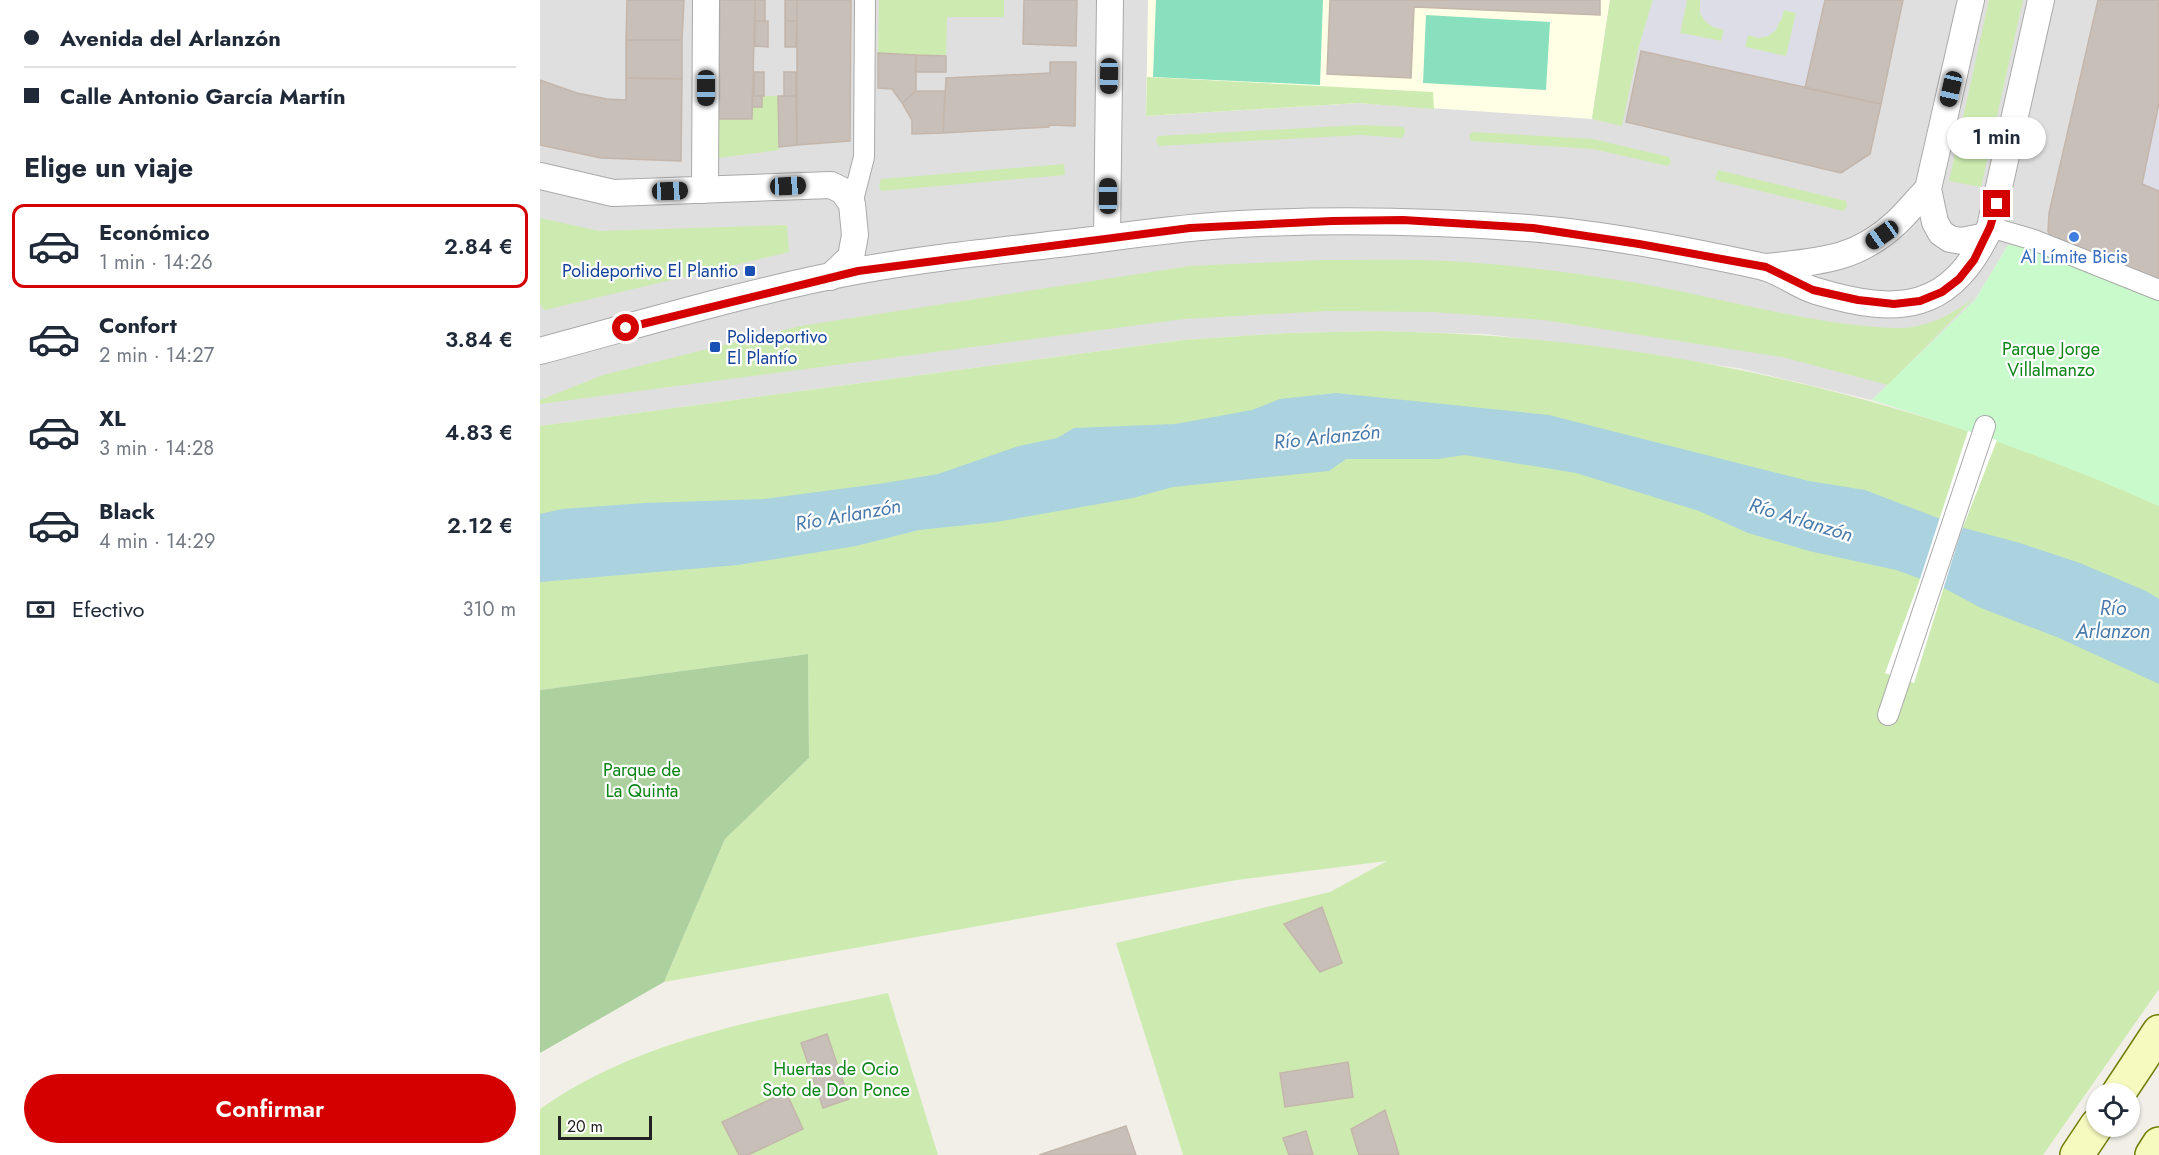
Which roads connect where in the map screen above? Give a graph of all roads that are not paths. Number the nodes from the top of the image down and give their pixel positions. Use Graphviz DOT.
graph roads {
  1 [pos="706,0"];
  2 [pos="865,0"];
  3 [pos="1110,0"];
  4 [pos="1971,0"];
  5 [pos="2041,0"];
  6 [pos="540,177"];
  7 [pos="1928,189"];
  8 [pos="705,190"];
  9 [pos="852,204"];
  10 [pos="1988,232"];
  11 [pos="855,235"];
  12 [pos="1107,237"];
  13 [pos="896,266"];
  14 [pos="1766,267"];
  15 [pos="830,277"];
  16 [pos="2159,290"];
  17 [pos="540,351"];
  18 [pos="1983,431"];
  19 [pos="1888,715"];
  20 [pos="2159,1032"];
  21 [pos="2125,1083"];
  22 [pos="2089,1137"];
  23 [pos="2159,1144"];
  24 [pos="2077,1155"];
  25 [pos="2152,1155"];
  1 -- 8 [label="street"];
  2 -- 9 [label="street"];
  3 -- 12 [label="street"];
  4 -- 7 [label="street"];
  5 -- 10 [label="street"];
  6 -- 8 [label="street"];
  7 -- 10 [label="street"];
  7 -- 14 [label="street"];
  8 -- 9 [label="street"];
  9 -- 11 [label="street"];
  10 -- 14 [label="street"];
  10 -- 16 [label="street"];
  11 -- 13 [label="street"];
  11 -- 15 [label="street"];
  12 -- 13 [label="street"];
  12 -- 14 [label="street"];
  13 -- 15 [label="street"];
  15 -- 17 [label="street"];
  18 -- 19 [label="street"];
  20 -- 21 [label="main road"];
  22 -- 24 [label="main road"];
  23 -- 25 [label="main road"];
}
